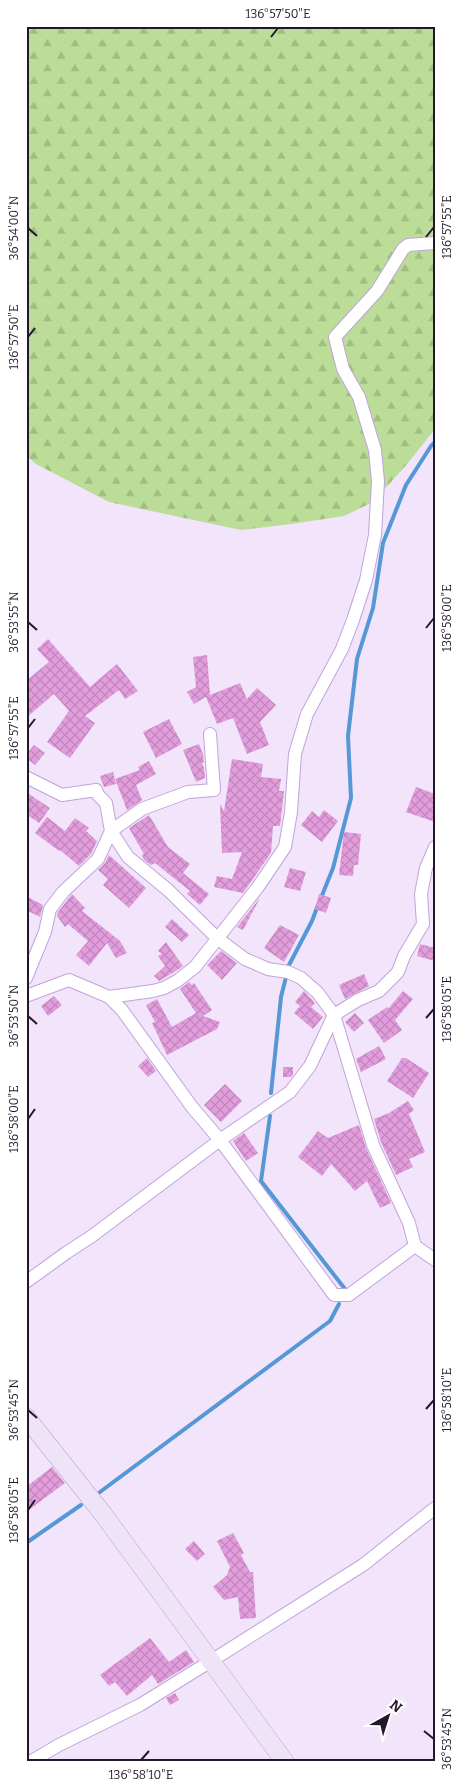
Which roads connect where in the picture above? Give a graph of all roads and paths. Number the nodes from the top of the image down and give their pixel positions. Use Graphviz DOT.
graph roads {
  1 [pos="435,243"];
  2 [pos="210,734"];
  3 [pos="26,777"];
  4 [pos="111,830"];
  5 [pos="435,846"];
  6 [pos="217,938"];
  7 [pos="26,978"];
  8 [pos="26,996"];
  9 [pos="109,996"];
  10 [pos="334,1015"];
  11 [pos="220,1140"];
  12 [pos="415,1246"];
  13 [pos="435,1260"];
  14 [pos="26,1282"];
  15 [pos="26,1417"];
  16 [pos="435,1508"];
  17 [pos="211,1661"];
  18 [pos="30,1762"];
  19 [pos="285,1762"];
  1 -- 6 [label="street"];
  2 -- 4 [label="street"];
  3 -- 4 [label="street"];
  4 -- 6 [label="street"];
  4 -- 7 [label="street"];
  5 -- 10 [label="street"];
  6 -- 9 [label="street"];
  6 -- 10 [label="street"];
  8 -- 9 [label="street"];
  9 -- 11 [label="street"];
  10 -- 11 [label="street"];
  10 -- 12 [label="street"];
  11 -- 12 [label="street"];
  11 -- 14 [label="street"];
  12 -- 13 [label="street"];
  15 -- 17 [label="street"];
  16 -- 17 [label="street"];
  17 -- 18 [label="street"];
  17 -- 19 [label="street"];
}
